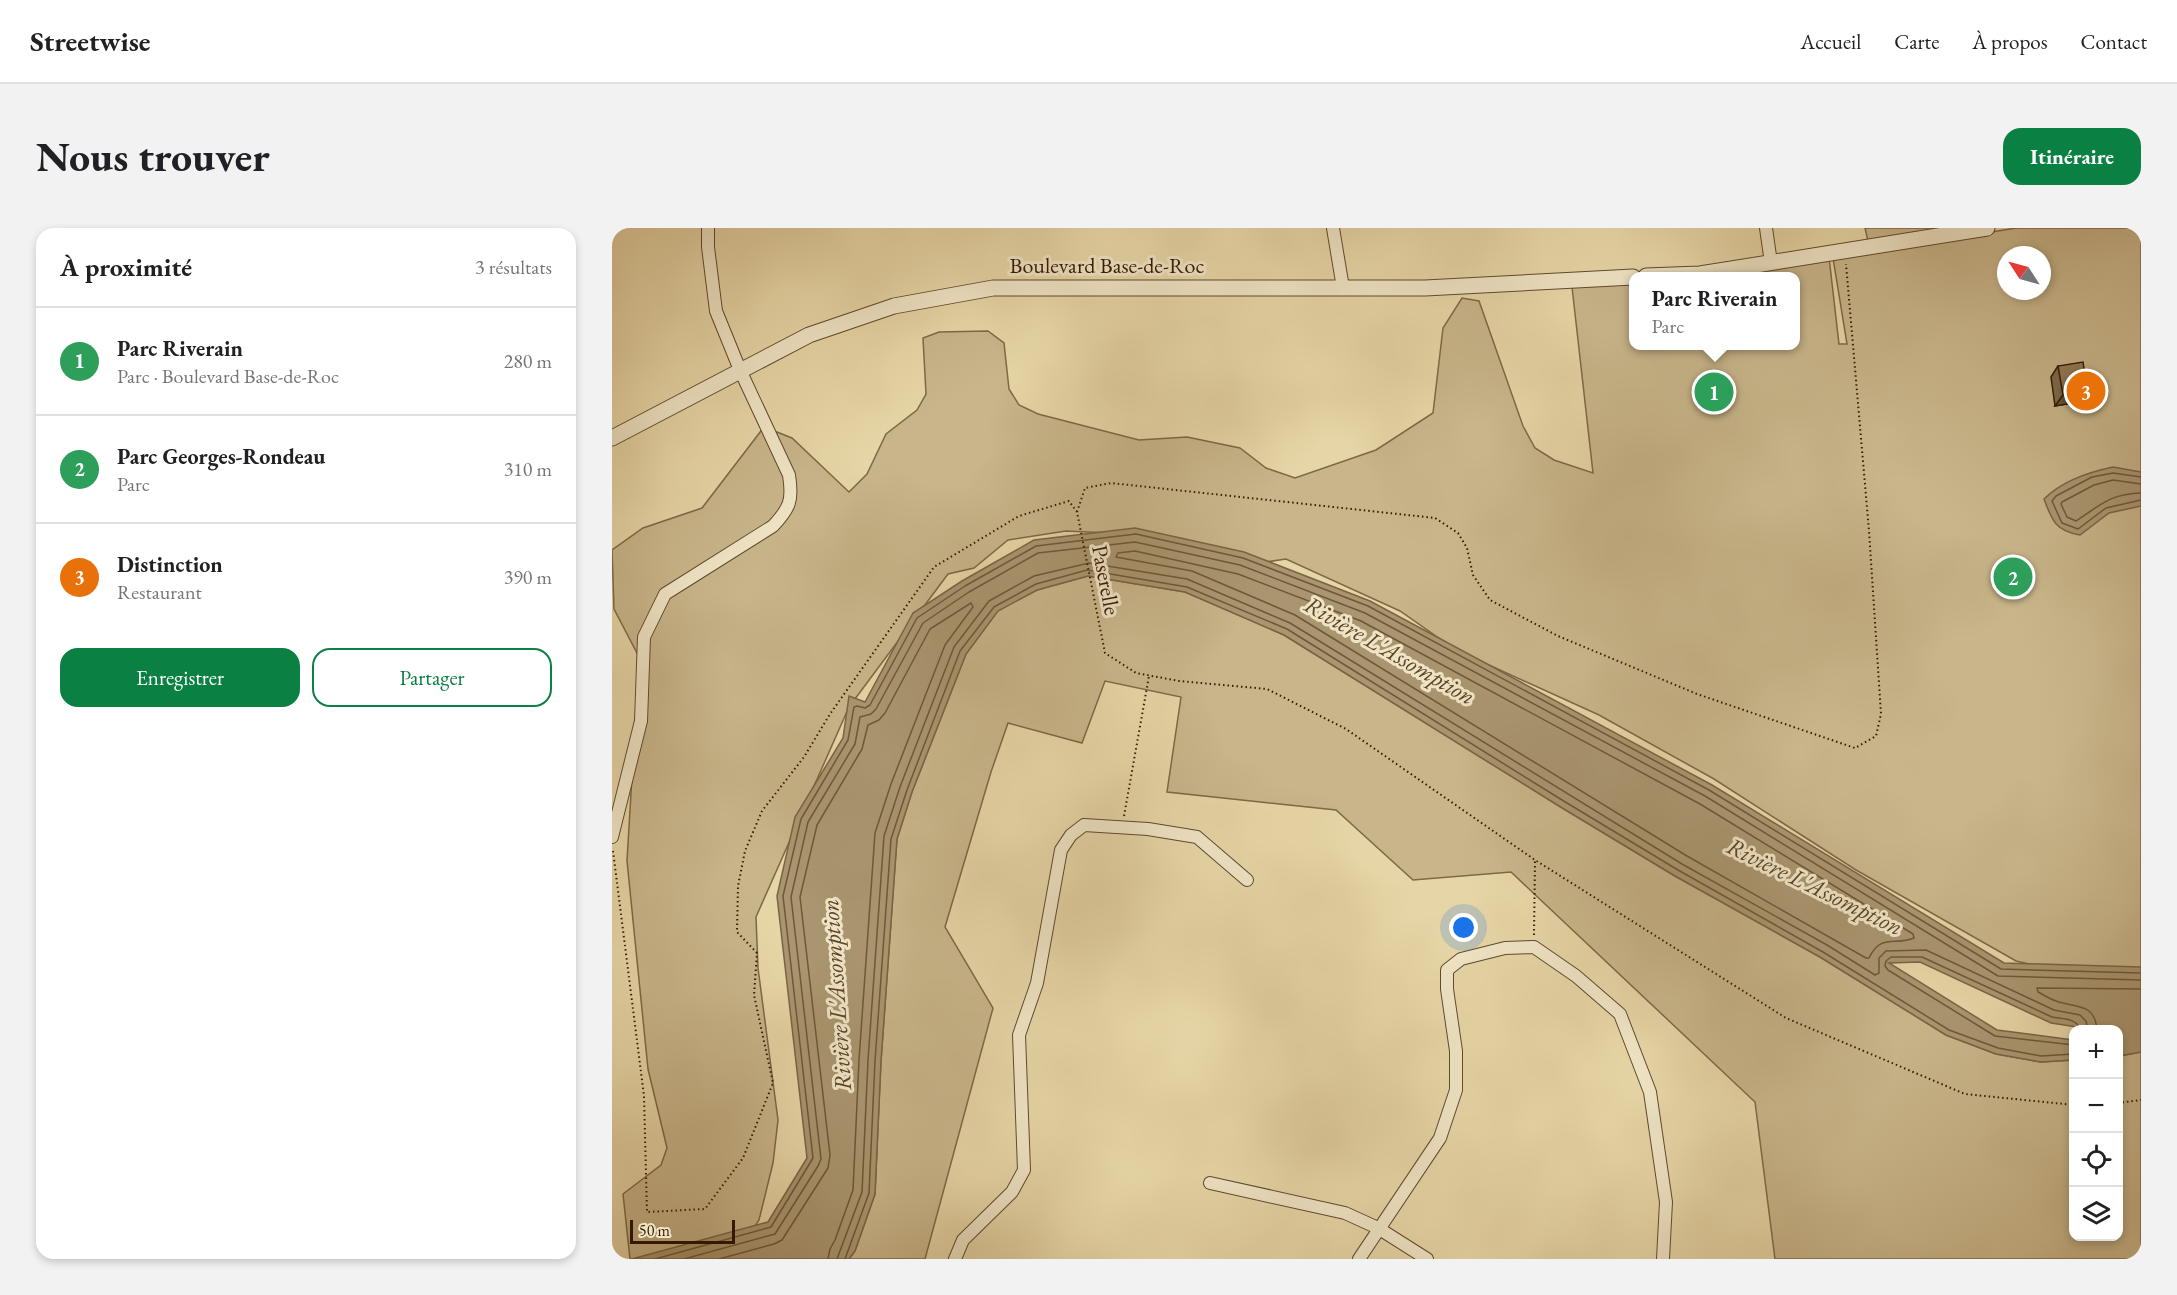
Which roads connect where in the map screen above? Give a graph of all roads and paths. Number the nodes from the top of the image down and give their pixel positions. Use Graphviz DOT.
graph roads {
  1 [pos="708,228"];
  2 [pos="1333,228"];
  3 [pos="1766,228"];
  4 [pos="1987,228"];
  5 [pos="1844,251"];
  6 [pos="1771,262"];
  7 [pos="1712,272"];
  8 [pos="1629,277"];
  9 [pos="1342,288"];
  10 [pos="740,370"];
  11 [pos="612,438"];
  12 [pos="1077,512"];
  13 [pos="1149,675"];
  14 [pos="1122,827"];
  15 [pos="612,837"];
  16 [pos="612,845"];
  17 [pos="1535,860"];
  18 [pos="1247,880"];
  19 [pos="1534,947"];
  20 [pos="2141,1100"];
  21 [pos="2123,1102"];
  22 [pos="2069,1105"];
  23 [pos="1210,1183"];
  24 [pos="1378,1228"];
  25 [pos="955,1259"];
  26 [pos="1359,1259"];
  27 [pos="1427,1259"];
  28 [pos="1663,1259"];
  1 -- 10 [label="street"];
  2 -- 9 [label="street"];
  3 -- 6 [label="street"];
  4 -- 5 [label="street"];
  5 -- 6 [label="street"];
  5 -- 12 [label="path"];
  6 -- 7 [label="street"];
  8 -- 9 [label="street, Boulevard Base-de-Roc"];
  9 -- 10 [label="street, Boulevard Base-de-Roc"];
  10 -- 11 [label="street, Boulevard Base-de-Roc"];
  10 -- 15 [label="street"];
  12 -- 13 [label="path, Paserelle"];
  12 -- 16 [label="path"];
  13 -- 14 [label="path"];
  13 -- 17 [label="path"];
  14 -- 18 [label="street"];
  14 -- 25 [label="street"];
  17 -- 19 [label="path"];
  17 -- 22 [label="path"];
  19 -- 24 [label="street"];
  19 -- 28 [label="street"];
  20 -- 21 [label="path"];
  23 -- 24 [label="street"];
  24 -- 26 [label="street"];
  24 -- 27 [label="street"];
}
